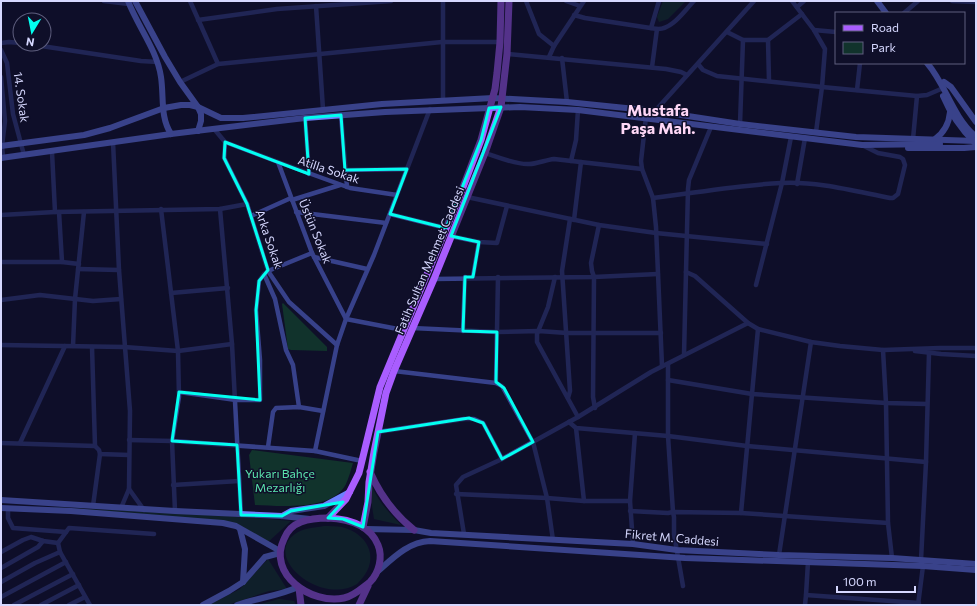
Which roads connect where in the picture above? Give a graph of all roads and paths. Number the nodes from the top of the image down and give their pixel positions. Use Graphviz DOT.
graph roads {
  1 [pos="104,1"];
  2 [pos="190,1"];
  3 [pos="293,1"];
  4 [pos="391,1"];
  5 [pos="443,1"];
  6 [pos="501,1"];
  7 [pos="509,1"];
  8 [pos="526,1"];
  9 [pos="566,1"];
  10 [pos="584,1"];
  11 [pos="659,1"];
  12 [pos="694,1"];
  13 [pos="754,1"];
  14 [pos="792,1"];
  15 [pos="804,1"];
  16 [pos="877,1"];
  17 [pos="918,1"];
  18 [pos="952,1"];
  19 [pos="131,2"];
  20 [pos="976,2"];
  21 [pos="344,3"];
  22 [pos="316,6"];
  23 [pos="580,6"];
  24 [pos="797,7"];
  25 [pos="295,8"];
  26 [pos="885,12"];
  27 [pos="905,12"];
  28 [pos="802,14"];
  29 [pos="574,15"];
  30 [pos="198,20"];
  31 [pos="651,28"];
  32 [pos="657,29"];
  33 [pos="814,30"];
  34 [pos="727,32"];
  35 [pos="835,32"];
  36 [pos="743,40"];
  37 [pos="768,40"];
  38 [pos="12,42"];
  39 [pos="442,42"];
  40 [pos="500,42"];
  41 [pos="1,44"];
  42 [pos="554,46"];
  43 [pos="52,48"];
  44 [pos="320,53"];
  45 [pos="1,54"];
  46 [pos="507,54"];
  47 [pos="549,57"];
  48 [pos="562,58"];
  49 [pos="158,62"];
  50 [pos="218,64"];
  51 [pos="698,64"];
  52 [pos="860,64"];
  53 [pos="928,64"];
  54 [pos="652,67"];
  55 [pos="687,75"];
  56 [pos="1,77"];
  57 [pos="742,78"];
  58 [pos="769,81"];
  59 [pos="180,82"];
  60 [pos="942,85"];
  61 [pos="822,87"];
  62 [pos="857,90"];
  63 [pos="917,96"];
  64 [pos="492,98"];
  65 [pos="503,98"];
  66 [pos="443,100"];
  67 [pos="567,102"];
  68 [pos="501,107"];
  69 [pos="164,108"];
  70 [pos="198,108"];
  71 [pos="489,108"];
  72 [pos="323,109"];
  73 [pos="430,110"];
  74 [pos="578,110"];
  75 [pos="655,111"];
  76 [pos="950,112"];
  77 [pos="341,115"];
  78 [pos="305,118"];
  79 [pos="646,118"];
  80 [pos="976,122"];
  81 [pos="740,124"];
  82 [pos="711,127"];
  83 [pos="215,130"];
  84 [pos="198,131"];
  85 [pos="816,132"];
  86 [pos="975,133"];
  87 [pos="171,134"];
  88 [pos="790,137"];
  89 [pos="805,138"];
  90 [pos="913,139"];
  91 [pos="934,140"];
  92 [pos="113,142"];
  93 [pos="225,142"];
  94 [pos="21,143"];
  95 [pos="976,144"];
  96 [pos="862,145"];
  97 [pos="1,146"];
  98 [pos="52,152"];
  99 [pos="485,153"];
  100 [pos="24,155"];
  101 [pos="2,158"];
  102 [pos="571,161"];
  103 [pos="278,162"];
  104 [pos="581,162"];
  105 [pos="407,169"];
  106 [pos="642,169"];
  107 [pos="345,170"];
  108 [pos="309,174"];
  109 [pos="782,183"];
  110 [pos="797,184"];
  111 [pos="340,185"];
  112 [pos="347,187"];
  113 [pos="688,194"];
  114 [pos="397,195"];
  115 [pos="466,197"];
  116 [pos="653,198"];
  117 [pos="292,199"];
  118 [pos="247,204"];
  119 [pos="506,206"];
  120 [pos="220,209"];
  121 [pos="161,210"];
  122 [pos="57,212"];
  123 [pos="84,212"];
  124 [pos="115,212"];
  125 [pos="296,212"];
  126 [pos="390,214"];
  127 [pos="1,215"];
  128 [pos="250,216"];
  129 [pos="572,220"];
  130 [pos="386,223"];
  131 [pos="599,225"];
  132 [pos="446,228"];
  133 [pos="656,233"];
  134 [pos="451,236"];
  135 [pos="688,236"];
  136 [pos="479,242"];
  137 [pos="766,244"];
  138 [pos="313,255"];
  139 [pos="1,262"];
  140 [pos="62,262"];
  141 [pos="78,266"];
  142 [pos="367,269"];
  143 [pos="119,270"];
  144 [pos="268,271"];
  145 [pos="686,272"];
  146 [pos="264,274"];
  147 [pos="658,274"];
  148 [pos="465,277"];
  149 [pos="498,277"];
  150 [pos="555,277"];
  151 [pos="563,277"];
  152 [pos="594,277"];
  153 [pos="434,278"];
  154 [pos="472,278"];
  155 [pos="756,284"];
  156 [pos="228,288"];
  157 [pos="171,293"];
  158 [pos="121,298"];
  159 [pos="75,299"];
  160 [pos="1,300"];
  161 [pos="346,319"];
  162 [pos="748,323"];
  163 [pos="412,328"];
  164 [pos="758,329"];
  165 [pos="403,330"];
  166 [pos="462,331"];
  167 [pos="539,331"];
  168 [pos="497,332"];
  169 [pos="567,333"];
  170 [pos="593,333"];
  171 [pos="660,334"];
  172 [pos="811,342"];
  173 [pos="232,344"];
  174 [pos="1,345"];
  175 [pos="337,345"];
  176 [pos="65,346"];
  177 [pos="73,346"];
  178 [pos="92,347"];
  179 [pos="124,347"];
  180 [pos="976,348"];
  181 [pos="904,349"];
  182 [pos="883,350"];
  183 [pos="178,352"];
  184 [pos="928,353"];
  185 [pos="684,355"];
  186 [pos="976,356"];
  187 [pos="668,364"];
  188 [pos="662,366"];
  189 [pos="394,371"];
  190 [pos="668,380"];
  191 [pos="496,383"];
  192 [pos="179,392"];
  193 [pos="752,394"];
  194 [pos="802,397"];
  195 [pos="568,398"];
  196 [pos="236,400"];
  197 [pos="886,403"];
  198 [pos="927,404"];
  199 [pos="299,407"];
  200 [pos="595,408"];
  201 [pos="323,411"];
  202 [pos="578,417"];
  203 [pos="569,422"];
  204 [pos="576,428"];
  205 [pos="378,432"];
  206 [pos="635,433"];
  207 [pos="668,436"];
  208 [pos="129,440"];
  209 [pos="172,441"];
  210 [pos="533,442"];
  211 [pos="1,443"];
  212 [pos="20,443"];
  213 [pos="237,445"];
  214 [pos="95,446"];
  215 [pos="747,446"];
  216 [pos="268,447"];
  217 [pos="794,450"];
  218 [pos="315,451"];
  219 [pos="100,454"];
  220 [pos="128,455"];
  221 [pos="502,459"];
  222 [pos="887,459"];
  223 [pos="362,461"];
  224 [pos="926,462"];
  225 [pos="370,472"];
  226 [pos="239,481"];
  227 [pos="173,485"];
  228 [pos="129,489"];
  229 [pos="350,492"];
  230 [pos="456,494"];
  231 [pos="547,498"];
  232 [pos="1,500"];
  233 [pos="584,501"];
  234 [pos="630,501"];
  235 [pos="93,506"];
  236 [pos="1,508"];
  237 [pos="8,508"];
  238 [pos="121,508"];
  239 [pos="144,510"];
  240 [pos="175,511"];
  241 [pos="630,511"];
  242 [pos="672,512"];
  243 [pos="741,513"];
  244 [pos="241,515"];
  245 [pos="282,516"];
  246 [pos="785,517"];
  247 [pos="328,518"];
  248 [pos="313,519"];
  249 [pos="888,523"];
  250 [pos="365,528"];
  251 [pos="240,529"];
  252 [pos="414,530"];
  253 [pos="66,532"];
  254 [pos="154,534"];
  255 [pos="464,534"];
  256 [pos="553,540"];
  257 [pos="43,541"];
  258 [pos="58,543"];
  259 [pos="633,544"];
  260 [pos="677,550"];
  261 [pos="1,552"];
  262 [pos="60,552"];
  263 [pos="280,552"];
  264 [pos="779,555"];
  265 [pos="678,557"];
  266 [pos="892,558"];
  267 [pos="920,560"];
  268 [pos="66,562"];
  269 [pos="808,562"];
  270 [pos="976,564"];
  271 [pos="923,566"];
  272 [pos="1,568"];
  273 [pos="976,570"];
  274 [pos="377,572"];
  275 [pos="73,574"];
  276 [pos="372,580"];
  277 [pos="1,582"];
  278 [pos="243,582"];
  279 [pos="79,585"];
  280 [pos="683,586"];
  281 [pos="298,588"];
  282 [pos="806,595"];
  283 [pos="1,597"];
  284 [pos="85,597"];
  285 [pos="918,604"];
  286 [pos="14,605"];
  287 [pos="40,605"];
  288 [pos="69,605"];
  289 [pos="90,605"];
  290 [pos="204,605"];
  291 [pos="237,605"];
  292 [pos="301,605"];
  293 [pos="359,605"];
  294 [pos="805,605"];
  1 -- 19 [label="street"];
  2 -- 30 [label="street"];
  3 -- 25 [label="street"];
  4 -- 21 [label="street"];
  5 -- 39 [label="street"];
  6 -- 40 [label="main road"];
  7 -- 46 [label="main road, Fatih Sultan Mehmet Caddesi"];
  8 -- 42 [label="street"];
  9 -- 23 [label="street"];
  10 -- 23 [label="street"];
  11 -- 31 [label="street"];
  12 -- 32 [label="street"];
  13 -- 34 [label="street"];
  14 -- 24 [label="street"];
  15 -- 24 [label="street"];
  16 -- 26 [label="main road"];
  17 -- 27 [label="street"];
  18 -- 20 [label="street"];
  19 -- 49 [label="main road"];
  19 -- 59 [label="main road"];
  21 -- 22 [label="street"];
  22 -- 25 [label="street"];
  22 -- 44 [label="street"];
  23 -- 29 [label="street"];
  24 -- 28 [label="street"];
  25 -- 30 [label="street"];
  28 -- 33 [label="street"];
  28 -- 37 [label="street"];
  29 -- 31 [label="street"];
  29 -- 42 [label="street"];
  30 -- 50 [label="street"];
  31 -- 32 [label="street"];
  32 -- 54 [label="street"];
  33 -- 35 [label="street"];
  33 -- 61 [label="street"];
  34 -- 36 [label="street"];
  34 -- 51 [label="street"];
  36 -- 37 [label="street"];
  36 -- 57 [label="street"];
  37 -- 58 [label="street"];
  38 -- 41 [label="street"];
  39 -- 40 [label="street"];
  39 -- 44 [label="street"];
  39 -- 66 [label="street"];
  40 -- 64 [label="main road"];
  42 -- 47 [label="street"];
  43 -- 49 [label="street"];
  44 -- 50 [label="street"];
  44 -- 72 [label="street"];
  45 -- 94 [label="street, 14. Sokak"];
  46 -- 47 [label="street"];
  46 -- 65 [label="main road, Fatih Sultan Mehmet Caddesi"];
  47 -- 48 [label="street"];
  48 -- 54 [label="street"];
  48 -- 67 [label="street"];
  49 -- 69 [label="main road"];
  50 -- 59 [label="street"];
  51 -- 55 [label="street"];
  51 -- 57 [label="street"];
  52 -- 62 [label="street"];
  53 -- 60 [label="main road"];
  54 -- 55 [label="street"];
  55 -- 75 [label="street"];
  56 -- 97 [label="street, 14. Sokak"];
  57 -- 58 [label="street"];
  57 -- 81 [label="street"];
  58 -- 61 [label="street"];
  59 -- 70 [label="main road"];
  60 -- 63 [label="street"];
  60 -- 76 [label="main road"];
  60 -- 80 [label="main road"];
  60 -- 86 [label="main road"];
  61 -- 62 [label="street"];
  61 -- 85 [label="street"];
  62 -- 63 [label="street"];
  63 -- 90 [label="street"];
  64 -- 65 [label="main road"];
  64 -- 66 [label="main road"];
  64 -- 71 [label="main road"];
  65 -- 67 [label="main road"];
  65 -- 68 [label="main road, Fatih Sultan Mehmet Caddesi"];
  66 -- 72 [label="main road"];
  67 -- 75 [label="main road"];
  68 -- 71 [label="main road"];
  68 -- 74 [label="main road"];
  68 -- 99 [label="main road, Fatih Sultan Mehmet Caddesi"];
  69 -- 70 [label="main road"];
  69 -- 87 [label="main road"];
  69 -- 94 [label="main road"];
  70 -- 72 [label="main road"];
  70 -- 84 [label="main road"];
  71 -- 73 [label="main road"];
  71 -- 132 [label="main road"];
  73 -- 77 [label="main road"];
  73 -- 105 [label="street"];
  74 -- 79 [label="main road"];
  74 -- 102 [label="street"];
  75 -- 79 [label="street"];
  75 -- 81 [label="main road"];
  76 -- 91 [label="main road"];
  76 -- 95 [label="main road"];
  77 -- 78 [label="main road"];
  77 -- 107 [label="street"];
  78 -- 83 [label="main road"];
  78 -- 108 [label="street"];
  79 -- 82 [label="main road"];
  79 -- 106 [label="street"];
  81 -- 85 [label="main road"];
  82 -- 88 [label="main road"];
  82 -- 113 [label="street"];
  83 -- 84 [label="main road"];
  83 -- 93 [label="street"];
  84 -- 87 [label="main road"];
  85 -- 90 [label="main road"];
  87 -- 92 [label="main road"];
  88 -- 89 [label="main road"];
  88 -- 109 [label="street"];
  89 -- 96 [label="main road"];
  89 -- 110 [label="street"];
  90 -- 91 [label="main road"];
  91 -- 95 [label="main road"];
  92 -- 98 [label="main road"];
  92 -- 124 [label="street"];
  93 -- 103 [label="street"];
  93 -- 118 [label="street, Arka Sokak"];
  94 -- 97 [label="main road"];
  94 -- 100 [label="street, 14. Sokak"];
  95 -- 96 [label="main road"];
  95 -- 96 [label="main road, bridge"];
  96 -- 110 [label="street"];
  97 -- 101 [label="street, 14. Sokak"];
  98 -- 100 [label="main road"];
  98 -- 122 [label="street"];
  99 -- 102 [label="street"];
  99 -- 115 [label="main road, Fatih Sultan Mehmet Caddesi"];
  100 -- 101 [label="main road"];
  102 -- 104 [label="street"];
  103 -- 108 [label="street, Atilla Sokak"];
  103 -- 117 [label="street, Üstün Sokak"];
  104 -- 106 [label="street"];
  104 -- 129 [label="street"];
  105 -- 107 [label="street"];
  105 -- 114 [label="street"];
  106 -- 116 [label="street"];
  107 -- 112 [label="street"];
  108 -- 111 [label="street, Atilla Sokak"];
  109 -- 110 [label="street"];
  109 -- 113 [label="street"];
  109 -- 137 [label="street"];
  111 -- 112 [label="street, Atilla Sokak"];
  111 -- 117 [label="street"];
  112 -- 114 [label="street, Atilla Sokak"];
  113 -- 116 [label="street"];
  113 -- 135 [label="street"];
  114 -- 126 [label="street"];
  115 -- 119 [label="street"];
  115 -- 134 [label="main road, Fatih Sultan Mehmet Caddesi"];
  116 -- 133 [label="street"];
  117 -- 125 [label="street, Üstün Sokak"];
  117 -- 128 [label="street"];
  118 -- 120 [label="street"];
  118 -- 128 [label="street, Arka Sokak"];
  119 -- 129 [label="street"];
  119 -- 136 [label="street"];
  120 -- 121 [label="street"];
  120 -- 156 [label="street"];
  121 -- 124 [label="street"];
  121 -- 157 [label="street"];
  122 -- 123 [label="street"];
  122 -- 127 [label="street"];
  122 -- 140 [label="street"];
  123 -- 124 [label="street"];
  123 -- 141 [label="street"];
  124 -- 143 [label="street"];
  125 -- 130 [label="street"];
  125 -- 138 [label="street, Üstün Sokak"];
  126 -- 130 [label="street"];
  126 -- 132 [label="street"];
  128 -- 144 [label="street, Arka Sokak"];
  129 -- 131 [label="street"];
  129 -- 151 [label="street"];
  130 -- 142 [label="street"];
  131 -- 133 [label="street"];
  131 -- 152 [label="street"];
  132 -- 165 [label="main road"];
  133 -- 135 [label="street"];
  133 -- 147 [label="street"];
  134 -- 136 [label="street"];
  134 -- 153 [label="main road, Fatih Sultan Mehmet Caddesi"];
  135 -- 137 [label="street"];
  135 -- 145 [label="street"];
  136 -- 154 [label="street"];
  137 -- 155 [label="street"];
  138 -- 142 [label="street"];
  138 -- 144 [label="street"];
  138 -- 161 [label="street, Üstün Sokak"];
  139 -- 140 [label="street"];
  140 -- 141 [label="street"];
  141 -- 143 [label="street"];
  141 -- 159 [label="street"];
  142 -- 161 [label="street"];
  143 -- 158 [label="street"];
  144 -- 146 [label="street"];
  144 -- 175 [label="street, Arka Sokak"];
  145 -- 162 [label="street"];
  145 -- 185 [label="street"];
  146 -- 196 [label="street"];
  146 -- 199 [label="street"];
  147 -- 152 [label="street"];
  147 -- 171 [label="street"];
  148 -- 153 [label="street"];
  148 -- 154 [label="street"];
  148 -- 166 [label="street"];
  149 -- 150 [label="street"];
  149 -- 154 [label="street"];
  149 -- 168 [label="street"];
  150 -- 151 [label="street"];
  150 -- 167 [label="street"];
  151 -- 152 [label="street"];
  151 -- 169 [label="street"];
  152 -- 170 [label="street"];
  153 -- 163 [label="main road, Fatih Sultan Mehmet Caddesi"];
  156 -- 157 [label="street"];
  156 -- 173 [label="street"];
  157 -- 183 [label="street"];
  158 -- 159 [label="street"];
  158 -- 179 [label="street"];
  159 -- 160 [label="street"];
  159 -- 177 [label="street"];
  161 -- 165 [label="street"];
  161 -- 175 [label="street"];
  162 -- 164 [label="street"];
  162 -- 185 [label="street"];
  163 -- 166 [label="street"];
  163 -- 189 [label="main road, Fatih Sultan Mehmet Caddesi"];
  164 -- 172 [label="street"];
  164 -- 193 [label="street"];
  165 -- 223 [label="main road"];
  166 -- 168 [label="street"];
  167 -- 168 [label="street"];
  167 -- 169 [label="street"];
  167 -- 195 [label="street"];
  168 -- 191 [label="street"];
  169 -- 170 [label="street"];
  169 -- 195 [label="street"];
  170 -- 171 [label="street"];
  170 -- 200 [label="street"];
  171 -- 188 [label="street"];
  172 -- 182 [label="street"];
  172 -- 194 [label="street"];
  173 -- 183 [label="street"];
  173 -- 196 [label="street"];
  174 -- 176 [label="street"];
  175 -- 201 [label="street"];
  176 -- 177 [label="street"];
  176 -- 212 [label="street"];
  177 -- 178 [label="street"];
  178 -- 179 [label="street"];
  178 -- 214 [label="street"];
  179 -- 183 [label="street"];
  179 -- 208 [label="street"];
  180 -- 181 [label="street"];
  181 -- 182 [label="street"];
  181 -- 184 [label="street"];
  182 -- 197 [label="street"];
  183 -- 192 [label="street"];
  184 -- 186 [label="street"];
  184 -- 198 [label="street"];
  185 -- 187 [label="street"];
  187 -- 188 [label="street"];
  187 -- 190 [label="street"];
  188 -- 200 [label="street"];
  189 -- 191 [label="street"];
  189 -- 205 [label="main road, Fatih Sultan Mehmet Caddesi"];
  190 -- 193 [label="street"];
  190 -- 207 [label="street"];
  191 -- 210 [label="street"];
  192 -- 196 [label="street"];
  192 -- 209 [label="street"];
  193 -- 194 [label="street"];
  193 -- 215 [label="street"];
  194 -- 197 [label="street"];
  194 -- 217 [label="street"];
  195 -- 202 [label="street"];
  196 -- 213 [label="street"];
  197 -- 198 [label="street"];
  197 -- 222 [label="street"];
  198 -- 224 [label="street"];
  199 -- 201 [label="street"];
  199 -- 216 [label="street"];
  200 -- 202 [label="street"];
  201 -- 218 [label="street"];
  202 -- 203 [label="street"];
  203 -- 204 [label="street"];
  203 -- 210 [label="street"];
  204 -- 206 [label="street"];
  204 -- 233 [label="street"];
  205 -- 221 [label="street"];
  205 -- 225 [label="main road, Fatih Sultan Mehmet Caddesi"];
  206 -- 207 [label="street"];
  206 -- 234 [label="street"];
  207 -- 215 [label="street"];
  207 -- 242 [label="street"];
  208 -- 209 [label="street"];
  208 -- 220 [label="street"];
  209 -- 213 [label="street"];
  209 -- 227 [label="street"];
  210 -- 221 [label="street"];
  210 -- 231 [label="street"];
  211 -- 212 [label="street"];
  212 -- 214 [label="street"];
  213 -- 216 [label="street"];
  213 -- 226 [label="street"];
  214 -- 219 [label="street"];
  215 -- 217 [label="street"];
  215 -- 243 [label="street"];
  216 -- 218 [label="street"];
  217 -- 222 [label="street"];
  217 -- 246 [label="street"];
  218 -- 223 [label="street"];
  219 -- 220 [label="street"];
  219 -- 235 [label="street"];
  220 -- 228 [label="street"];
  221 -- 230 [label="street"];
  222 -- 224 [label="street"];
  222 -- 249 [label="street"];
  223 -- 229 [label="main road"];
  224 -- 267 [label="street"];
  225 -- 250 [label="main road, Fatih Sultan Mehmet Caddesi"];
  225 -- 252 [label="main road"];
  226 -- 227 [label="street"];
  226 -- 244 [label="street"];
  227 -- 240 [label="street"];
  228 -- 238 [label="street"];
  228 -- 239 [label="street"];
  229 -- 245 [label="main road"];
  229 -- 247 [label="main road"];
  230 -- 231 [label="street"];
  230 -- 255 [label="street"];
  231 -- 233 [label="street"];
  231 -- 256 [label="street"];
  232 -- 235 [label="main road"];
  233 -- 234 [label="street"];
  234 -- 241 [label="street"];
  235 -- 238 [label="main road"];
  236 -- 237 [label="main road"];
  237 -- 251 [label="main road"];
  237 -- 253 [label="street"];
  238 -- 239 [label="main road"];
  239 -- 240 [label="main road"];
  240 -- 244 [label="main road"];
  241 -- 242 [label="street"];
  241 -- 259 [label="street"];
  242 -- 243 [label="street"];
  242 -- 260 [label="street"];
  243 -- 246 [label="street"];
  244 -- 245 [label="main road"];
  245 -- 248 [label="main road"];
  246 -- 249 [label="street"];
  246 -- 264 [label="street"];
  247 -- 248 [label="main road"];
  247 -- 250 [label="main road"];
  248 -- 263 [label="main road"];
  249 -- 266 [label="street"];
  250 -- 252 [label="main road, Fikret M. Caddesi"];
  250 -- 274 [label="main road"];
  251 -- 263 [label="main road"];
  251 -- 278 [label="main road"];
  252 -- 255 [label="main road, Fikret M. Caddesi"];
  253 -- 254 [label="street"];
  253 -- 258 [label="street"];
  255 -- 256 [label="main road, Fikret M. Caddesi"];
  256 -- 259 [label="main road, Fikret M. Caddesi"];
  257 -- 258 [label="street"];
  257 -- 261 [label="street"];
  257 -- 272 [label="street"];
  258 -- 262 [label="street"];
  259 -- 260 [label="main road, Fikret M. Caddesi"];
  260 -- 264 [label="main road, Fikret M. Caddesi"];
  260 -- 265 [label="street"];
  262 -- 268 [label="street"];
  262 -- 277 [label="street"];
  263 -- 278 [label="main road"];
  263 -- 281 [label="main road"];
  264 -- 266 [label="main road, Fikret M. Caddesi"];
  265 -- 269 [label="main road"];
  265 -- 274 [label="main road"];
  265 -- 280 [label="street"];
  266 -- 267 [label="main road, Fikret M. Caddesi"];
  267 -- 270 [label="main road, Fikret M. Caddesi"];
  268 -- 275 [label="street"];
  268 -- 283 [label="street"];
  269 -- 271 [label="main road"];
  269 -- 282 [label="street"];
  271 -- 273 [label="main road"];
  271 -- 285 [label="street"];
  274 -- 276 [label="main road"];
  275 -- 279 [label="street"];
  275 -- 286 [label="street"];
  276 -- 281 [label="main road"];
  276 -- 293 [label="main road"];
  278 -- 290 [label="main road"];
  279 -- 284 [label="street"];
  279 -- 287 [label="street"];
  281 -- 291 [label="main road"];
  281 -- 292 [label="main road"];
  282 -- 285 [label="street"];
  282 -- 294 [label="street"];
  284 -- 288 [label="street"];
  284 -- 289 [label="street"];
}
